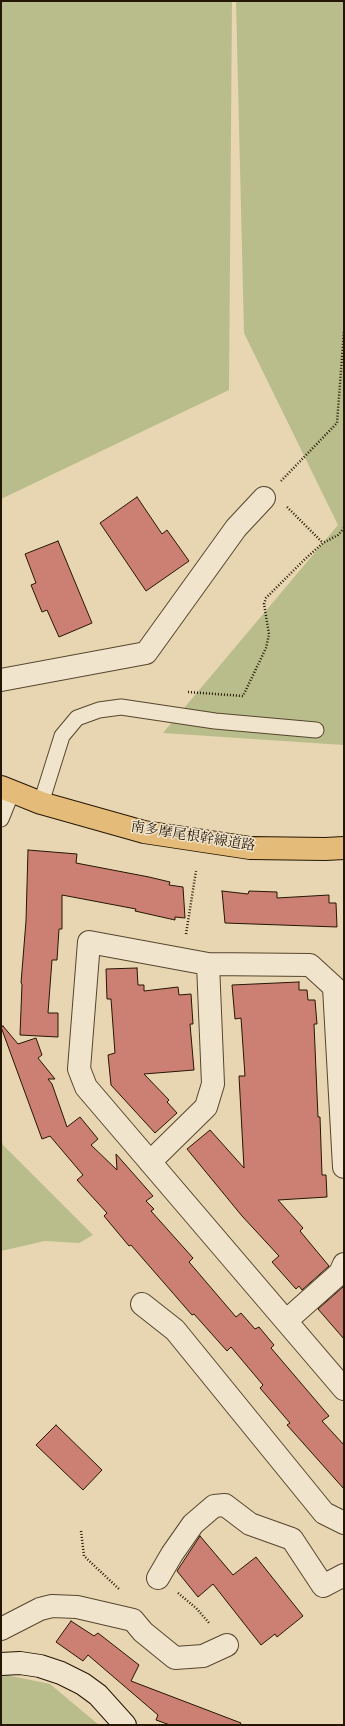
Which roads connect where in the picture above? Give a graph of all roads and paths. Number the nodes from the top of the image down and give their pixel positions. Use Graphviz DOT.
graph roads {
  1 [pos="344,331"];
  2 [pos="289,473"];
  3 [pos="273,500"];
  4 [pos="344,528"];
  5 [pos="323,543"];
  6 [pos="1,680"];
  7 [pos="182,692"];
  8 [pos="316,730"];
  9 [pos="6,790"];
  10 [pos="41,803"];
  11 [pos="1,819"];
  12 [pos="344,848"];
  13 [pos="196,871"];
  14 [pos="182,959"];
  15 [pos="208,964"];
  16 [pos="150,1162"];
  17 [pos="344,1167"];
  18 [pos="344,1264"];
  19 [pos="142,1304"];
  20 [pos="286,1321"];
  21 [pos="344,1389"];
  22 [pos="344,1523"];
  23 [pos="81,1531"];
  24 [pos="344,1575"];
  25 [pos="158,1578"];
  26 [pos="133,1620"];
  27 [pos="1,1629"];
  28 [pos="227,1645"];
  29 [pos="1,1664"];
  30 [pos="125,1725"];
  1 -- 2 [label="path"];
  3 -- 5 [label="path"];
  3 -- 6 [label="street"];
  4 -- 5 [label="path"];
  5 -- 7 [label="path"];
  8 -- 10 [label="lane"];
  9 -- 10 [label="main road, 南多摩尾根幹線道路"];
  9 -- 11 [label="lane"];
  10 -- 12 [label="main road, 南多摩尾根幹線道路"];
  13 -- 14 [label="path"];
  14 -- 15 [label="street"];
  14 -- 16 [label="street"];
  15 -- 16 [label="street"];
  15 -- 17 [label="street"];
  16 -- 20 [label="street"];
  18 -- 20 [label="street"];
  19 -- 22 [label="street"];
  20 -- 21 [label="street"];
  23 -- 26 [label="path"];
  24 -- 25 [label="street"];
  25 -- 28 [label="path"];
  26 -- 27 [label="street"];
  26 -- 28 [label="street"];
  29 -- 30 [label="street"];
}
